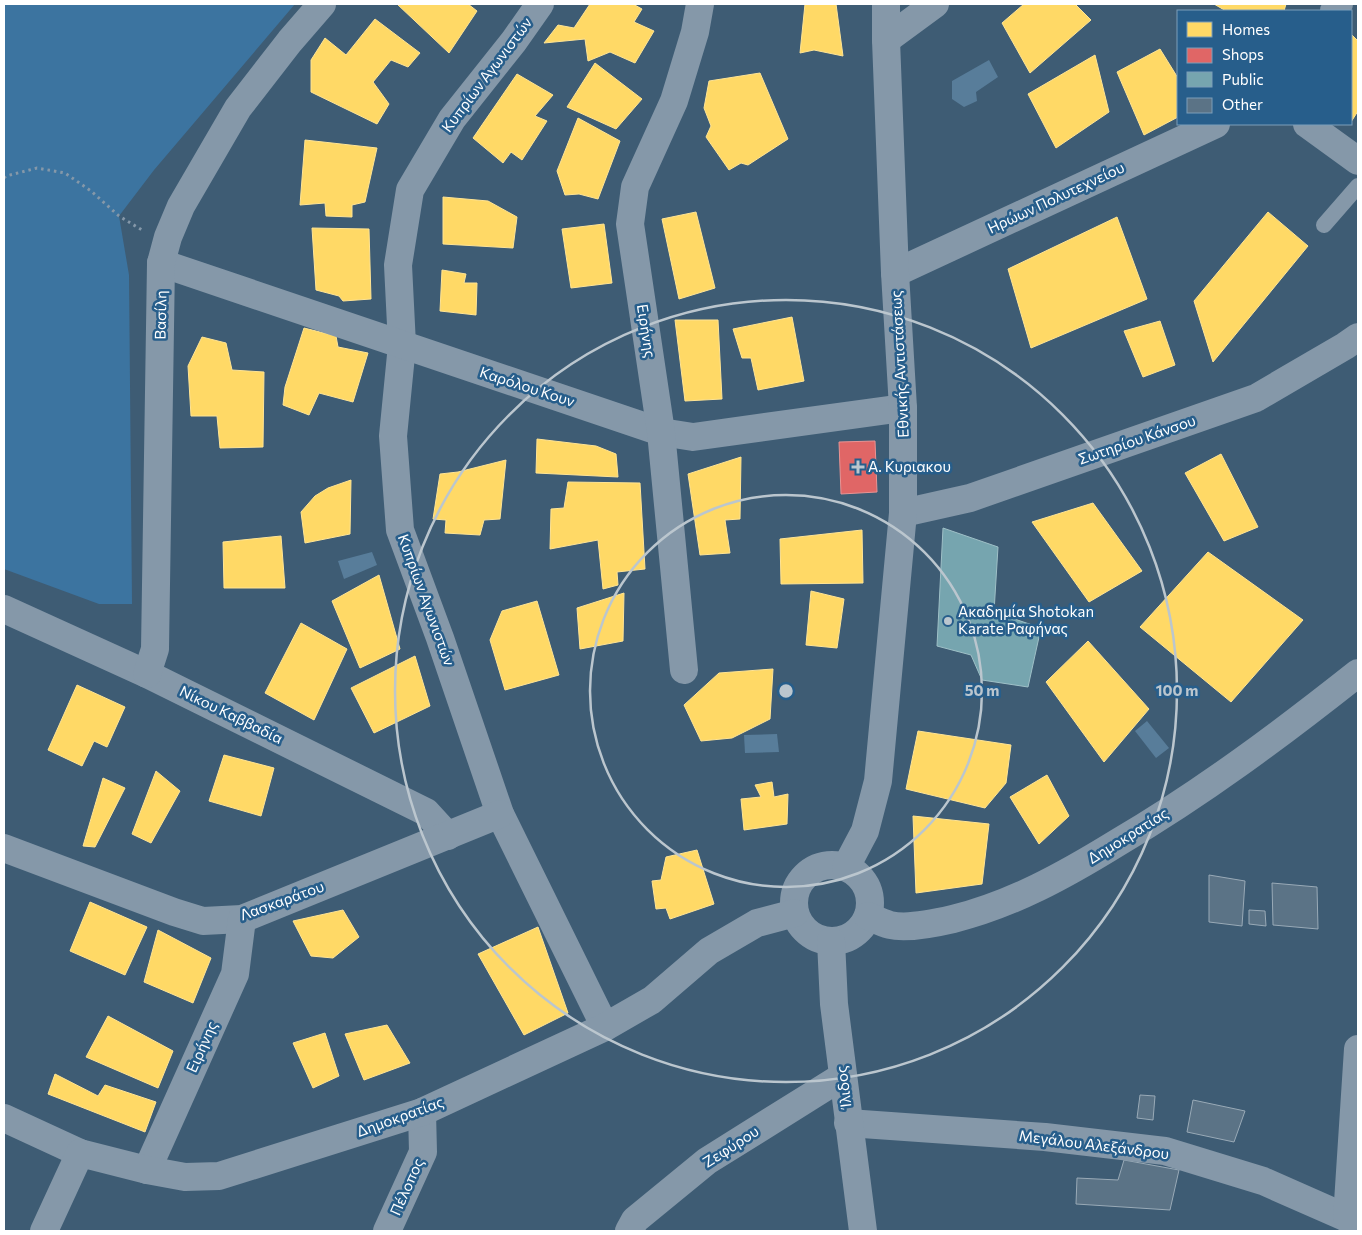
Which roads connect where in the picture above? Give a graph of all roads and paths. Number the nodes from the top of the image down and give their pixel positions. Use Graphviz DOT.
graph roads {
  1 [pos="322,4"];
  2 [pos="540,4"];
  3 [pos="700,4"];
  4 [pos="886,4"];
  5 [pos="935,4"];
  6 [pos="886,40"];
  7 [pos="1214,125"];
  8 [pos="1308,125"];
  9 [pos="1358,161"];
  10 [pos="4,178"];
  11 [pos="1358,186"];
  12 [pos="1324,225"];
  13 [pos="168,237"];
  14 [pos="161,263"];
  15 [pos="895,273"];
  16 [pos="1358,337"];
  17 [pos="402,345"];
  18 [pos="904,408"];
  19 [pos="662,432"];
  20 [pos="903,513"];
  21 [pos="4,609"];
  22 [pos="684,670"];
  23 [pos="1358,673"];
  24 [pos="147,674"];
  25 [pos="500,814"];
  26 [pos="448,836"];
  27 [pos="4,848"];
  28 [pos="846,867"];
  29 [pos="795,914"];
  30 [pos="868,916"];
  31 [pos="242,918"];
  32 [pos="831,941"];
  33 [pos="605,1026"];
  34 [pos="1358,1048"];
  35 [pos="843,1076"];
  36 [pos="422,1112"];
  37 [pos="4,1118"];
  38 [pos="848,1123"];
  39 [pos="80,1152"];
  40 [pos="146,1170"];
  41 [pos="1352,1220"];
  42 [pos="44,1231"];
  43 [pos="387,1231"];
  44 [pos="629,1231"];
  45 [pos="863,1231"];
  1 -- 13 [label="street, Βασίλη"];
  2 -- 17 [label="street, Κυπρίων Αγωνιστών"];
  3 -- 19 [label="street, Ειρήνης"];
  4 -- 6 [label="street, Εθνικής Αντιστάσεως"];
  5 -- 6 [label="street"];
  6 -- 15 [label="street, Εθνικής Αντιστάσεως"];
  7 -- 15 [label="street, Ηρώων Πολυτεχνείου"];
  8 -- 9 [label="street"];
  10 -- 13 [label="path"];
  11 -- 12 [label="lane"];
  13 -- 14 [label="street, Βασίλη"];
  14 -- 17 [label="street, Καρόλου Κουν"];
  14 -- 24 [label="street, Βασίλη"];
  15 -- 18 [label="street, Εθνικής Αντιστάσεως"];
  16 -- 20 [label="street, Σωτηρίου Κάνσου"];
  17 -- 19 [label="street, Καρόλου Κουν"];
  17 -- 25 [label="street, Κυπρίων Αγωνιστών"];
  18 -- 19 [label="street, Καρόλου Κουν"];
  18 -- 20 [label="street, Εθνικής Αντιστάσεως"];
  19 -- 22 [label="street, Ειρήνης"];
  20 -- 28 [label="street, Εθνικής Αντιστάσεως"];
  21 -- 24 [label="street, Νίκου Καββαδία"];
  23 -- 30 [label="street, Δημοκρατίας"];
  24 -- 26 [label="street, Νίκου Καββαδία"];
  25 -- 26 [label="street, Λασκαράτου"];
  25 -- 33 [label="street, Κυπρίων Αγωνιστών"];
  26 -- 31 [label="street, Λασκαράτου"];
  27 -- 31 [label="street, Λασκαράτου"];
  28 -- 29 [label="street"];
  28 -- 30 [label="street"];
  29 -- 32 [label="street"];
  29 -- 33 [label="street, Δημοκρατίας"];
  30 -- 32 [label="street"];
  31 -- 40 [label="street, Ειρήνης"];
  32 -- 35 [label="street, Ίλιδος"];
  33 -- 36 [label="street, Δημοκρατίας"];
  34 -- 41 [label="street"];
  35 -- 38 [label="street, Ίλιδος"];
  35 -- 44 [label="street, Ζεφύρου"];
  36 -- 40 [label="street, Δημοκρατίας"];
  36 -- 43 [label="street, Πέλοπος"];
  37 -- 39 [label="street, Δημοκρατίας"];
  38 -- 41 [label="street, Μεγάλου Αλεξάνδρου"];
  38 -- 45 [label="street, Ίλιδος"];
  39 -- 40 [label="street, Δημοκρατίας"];
  39 -- 42 [label="street"];
}
